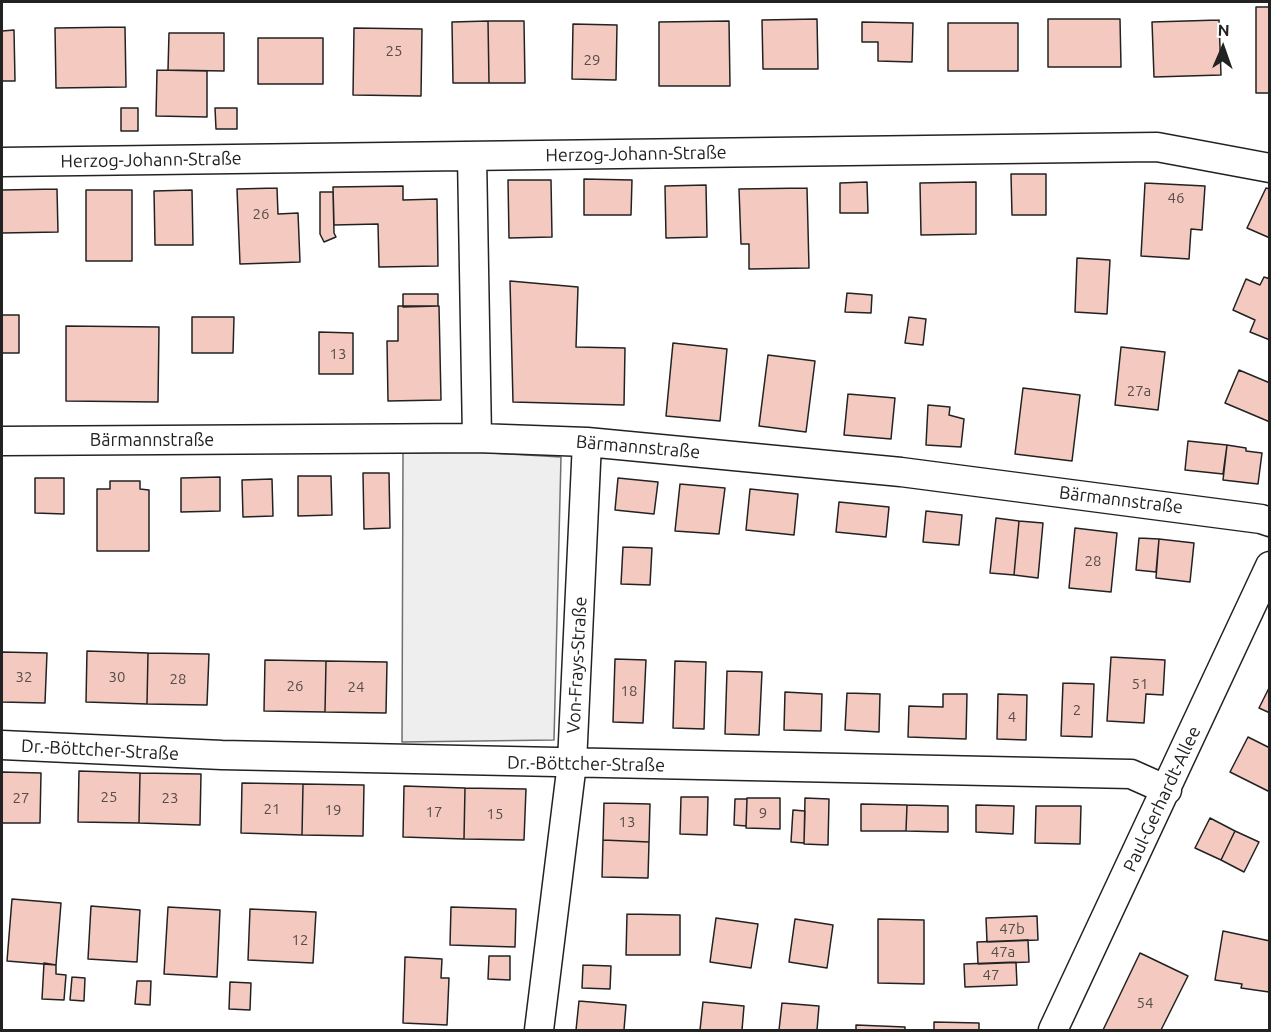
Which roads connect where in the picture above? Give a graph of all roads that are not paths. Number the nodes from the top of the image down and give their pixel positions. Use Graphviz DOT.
graph roads {
  1 [pos="472,156"];
  2 [pos="2,162"];
  3 [pos="1269,168"];
  4 [pos="477,438"];
  5 [pos="2,441"];
  6 [pos="587,442"];
  7 [pos="1269,522"];
  8 [pos="1269,566"];
  9 [pos="2,745"];
  10 [pos="572,763"];
  11 [pos="1167,790"];
  12 [pos="539,1030"];
  13 [pos="1053,1030"];
  1 -- 2 [label="street, Herzog-Johann-Straße"];
  1 -- 3 [label="street, Herzog-Johann-Straße"];
  1 -- 4 [label="street"];
  4 -- 5 [label="street, Bärmannstraße"];
  4 -- 6 [label="street, Bärmannstraße"];
  6 -- 7 [label="street, Bärmannstraße"];
  6 -- 10 [label="street, Von-Frays-Straße"];
  8 -- 11 [label="street, Paul-Gerhardt-Allee"];
  9 -- 10 [label="street, Dr.-Böttcher-Straße"];
  10 -- 11 [label="street, Dr.-Böttcher-Straße"];
  10 -- 12 [label="street, Von-Frays-Straße"];
  11 -- 13 [label="street, Paul-Gerhardt-Allee"];
}
